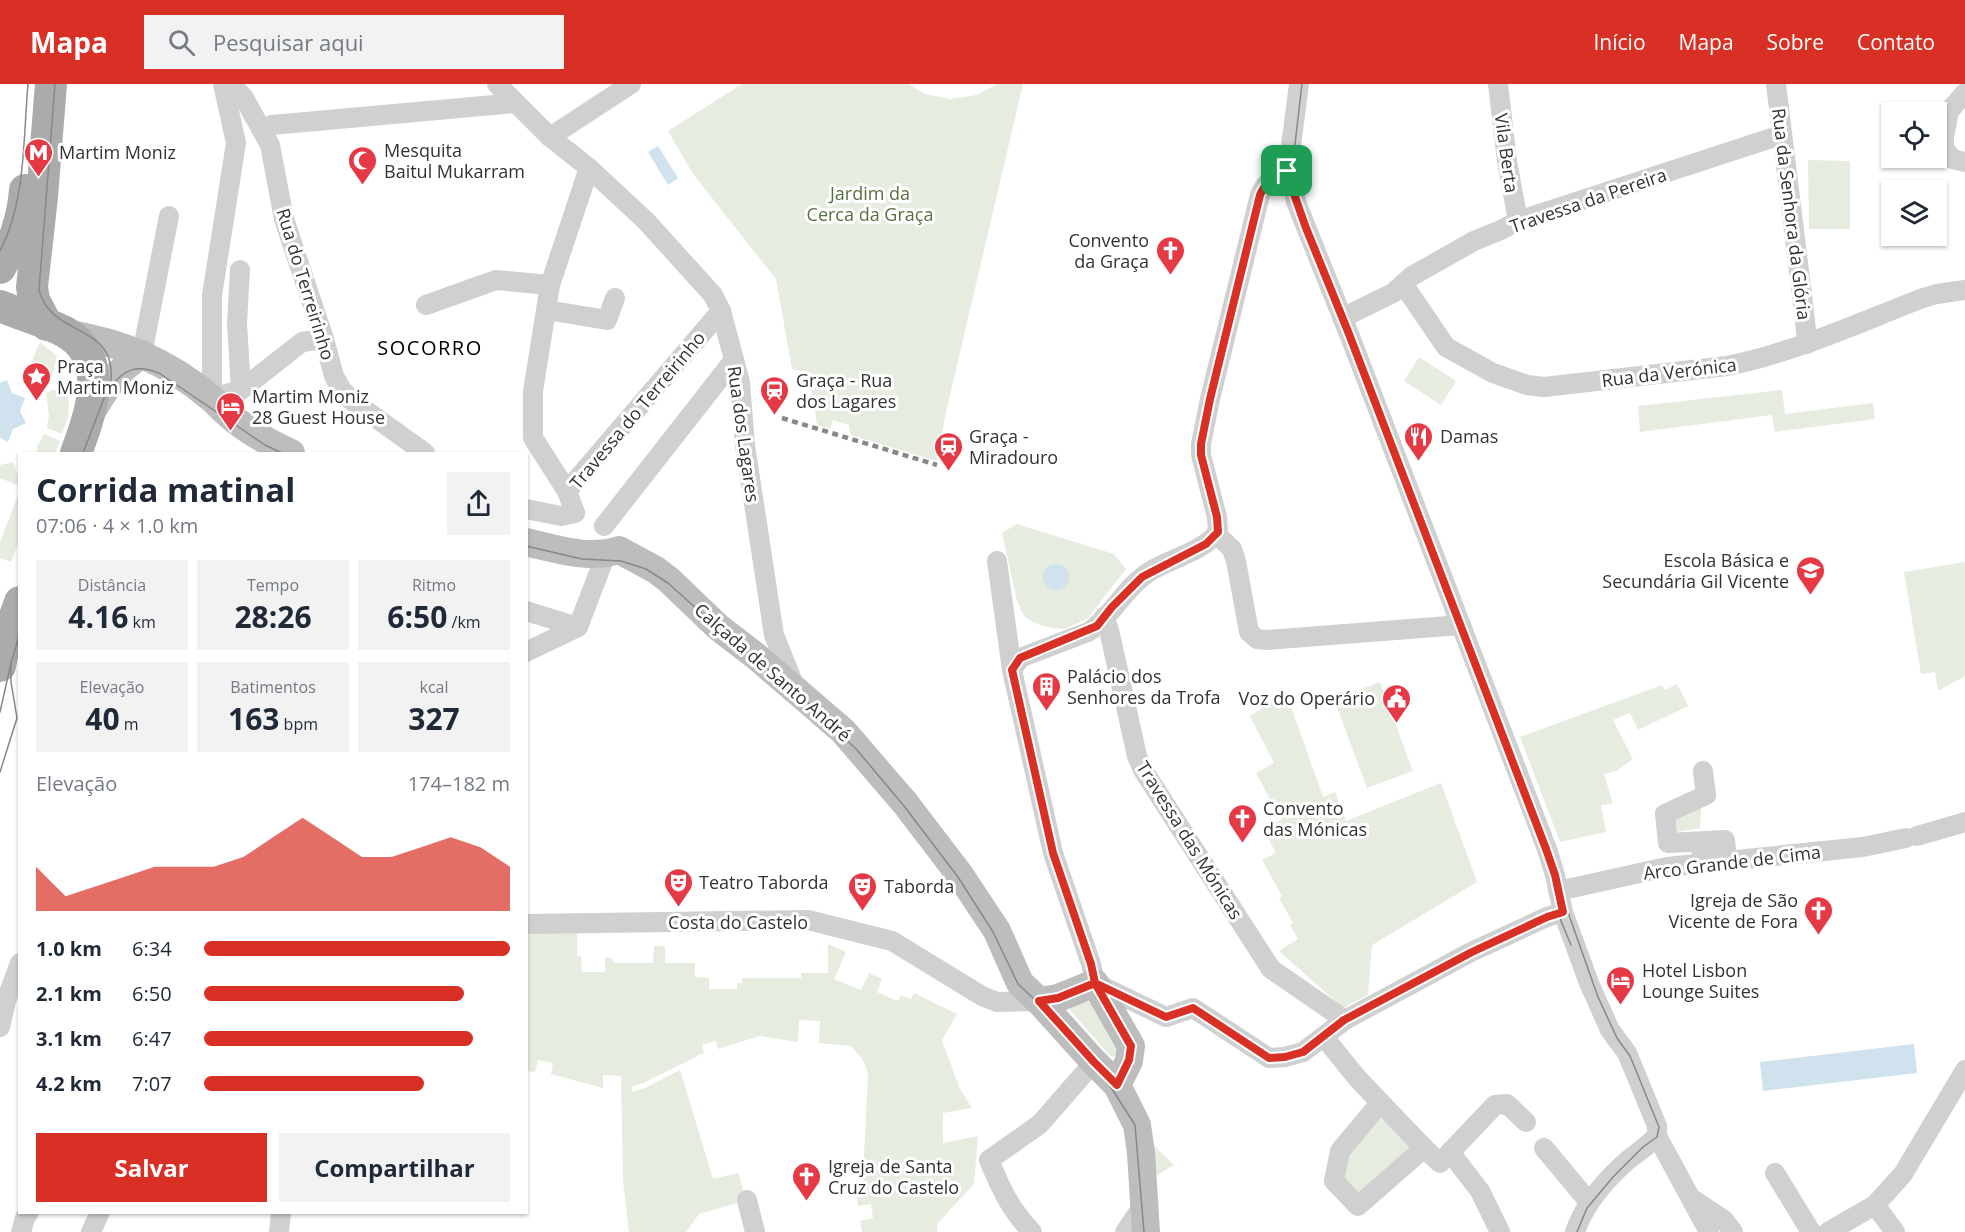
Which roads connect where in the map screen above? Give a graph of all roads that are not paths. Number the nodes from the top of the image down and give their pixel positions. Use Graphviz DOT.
graph roads {
  1 [pos="33,84"];
  2 [pos="51,84"];
  3 [pos="223,84"];
  4 [pos="231,84"];
  5 [pos="497,84"];
  6 [pos="1299,84"];
  7 [pos="1498,84"];
  8 [pos="1776,85"];
  9 [pos="620,87"];
  10 [pos="1965,93"];
  11 [pos="515,103"];
  12 [pos="262,130"];
  13 [pos="1781,135"];
  14 [pos="550,137"];
  15 [pos="1965,162"];
  16 [pos="589,168"];
  17 [pos="1291,170"];
  18 [pos="170,216"];
  19 [pos="1518,221"];
  20 [pos="0,268"];
  21 [pos="240,270"];
  22 [pos="1404,284"];
  23 [pos="550,285"];
  24 [pos="1965,290"];
  25 [pos="615,298"];
  26 [pos="426,305"];
  27 [pos="0,306"];
  28 [pos="547,310"];
  29 [pos="721,311"];
  30 [pos="1342,318"];
  31 [pos="56,329"];
  32 [pos="324,339"];
  33 [pos="1807,344"];
  34 [pos="142,354"];
  35 [pos="734,360"];
  36 [pos="241,390"];
  37 [pos="212,398"];
  38 [pos="90,416"];
  39 [pos="76,452"];
  40 [pos="289,452"];
  41 [pos="424,452"];
  42 [pos="567,491"];
  43 [pos="528,509"];
  44 [pos="575,513"];
  45 [pos="604,526"];
  46 [pos="1216,534"];
  47 [pos="528,542"];
  48 [pos="612,552"];
  49 [pos="997,561"];
  50 [pos="528,612"];
  51 [pos="14,616"];
  52 [pos="1104,617"];
  53 [pos="1461,625"];
  54 [pos="578,627"];
  55 [pos="528,651"];
  56 [pos="0,666"];
  57 [pos="1012,670"];
  58 [pos="796,690"];
  59 [pos="1703,771"];
  60 [pos="1965,822"];
  61 [pos="1667,867"];
  62 [pos="1558,891"];
  63 [pos="1563,912"];
  64 [pos="528,924"];
  65 [pos="18,968"];
  66 [pos="1095,983"];
  67 [pos="1039,1001"];
  68 [pos="1344,1020"];
  69 [pos="0,1027"];
  70 [pos="1324,1037"];
  71 [pos="1094,1062"];
  72 [pos="1965,1071"];
  73 [pos="1117,1085"];
  74 [pos="1380,1103"];
  75 [pos="1526,1122"];
  76 [pos="1658,1136"];
  77 [pos="1424,1148"];
  78 [pos="1544,1148"];
  79 [pos="1450,1152"];
  80 [pos="1775,1173"];
  81 [pos="1688,1196"];
  82 [pos="747,1200"];
  83 [pos="1589,1202"];
  84 [pos="1875,1205"];
  85 [pos="28,1214"];
  86 [pos="99,1214"];
  87 [pos="281,1214"];
  88 [pos="1145,1218"];
  89 [pos="1025,1225"];
  90 [pos="21,1232"];
  91 [pos="91,1232"];
  92 [pos="279,1232"];
  93 [pos="755,1232"];
  94 [pos="1125,1232"];
  95 [pos="1500,1232"];
  96 [pos="1575,1232"];
  97 [pos="1709,1232"];
  98 [pos="1733,1232"];
  99 [pos="1811,1232"];
  100 [pos="1828,1232"];
  101 [pos="1895,1232"];
  1 -- 20 [label="main road"];
  2 -- 31 [label="main road"];
  3 -- 37 [label="street"];
  4 -- 12 [label="street, Rua do Terreirinho"];
  5 -- 11 [label="street, Rua dos Lagares"];
  6 -- 17 [label="street"];
  7 -- 19 [label="street, Vila Berta"];
  8 -- 13 [label="street, Rua da Senhora da Glória"];
  9 -- 14 [label="street"];
  10 -- 15 [label="street"];
  11 -- 12 [label="street"];
  11 -- 14 [label="street, Rua dos Lagares"];
  12 -- 32 [label="street, Rua do Terreirinho"];
  13 -- 19 [label="street, Travessa da Pereira"];
  13 -- 33 [label="street, Rua da Senhora da Glória"];
  14 -- 16 [label="street, Rua dos Lagares"];
  16 -- 23 [label="street"];
  16 -- 29 [label="street, Rua dos Lagares"];
  17 -- 30 [label="street"];
  17 -- 46 [label="street"];
  18 -- 34 [label="street"];
  19 -- 22 [label="street, Travessa da Pereira"];
  21 -- 36 [label="street"];
  22 -- 30 [label="street, Travessa da Pereira"];
  22 -- 33 [label="street, Rua da Verónica"];
  23 -- 26 [label="street"];
  23 -- 28 [label="street"];
  24 -- 33 [label="street, Rua da Verónica"];
  25 -- 28 [label="street"];
  27 -- 31 [label="main road"];
  28 -- 42 [label="street"];
  29 -- 35 [label="street, Rua dos Lagares"];
  29 -- 42 [label="street, Travessa do Terreirinho"];
  30 -- 53 [label="street"];
  31 -- 34 [label="street"];
  31 -- 38 [label="main road"];
  32 -- 36 [label="street"];
  32 -- 41 [label="street, Rua do Terreirinho"];
  34 -- 37 [label="street"];
  34 -- 38 [label="street"];
  35 -- 45 [label="street"];
  35 -- 58 [label="street, Rua dos Lagares"];
  36 -- 37 [label="street"];
  37 -- 40 [label="street"];
  38 -- 39 [label="main road"];
  42 -- 44 [label="street, Travessa do Terreirinho"];
  43 -- 44 [label="street"];
  44 -- 45 [label="street"];
  45 -- 48 [label="street"];
  46 -- 52 [label="street"];
  46 -- 53 [label="street"];
  47 -- 48 [label="street"];
  48 -- 54 [label="street"];
  48 -- 58 [label="street, Calçada de Santo André"];
  49 -- 57 [label="street"];
  50 -- 54 [label="street"];
  51 -- 56 [label="main road"];
  52 -- 57 [label="street"];
  52 -- 68 [label="street, Travessa das Mónicas"];
  53 -- 62 [label="street"];
  54 -- 55 [label="street"];
  57 -- 66 [label="street"];
  58 -- 67 [label="street, Calçada de Santo André"];
  59 -- 61 [label="street"];
  60 -- 61 [label="street, Arco Grande de Cima"];
  61 -- 62 [label="street, Arco Grande de Cima"];
  62 -- 63 [label="street"];
  63 -- 68 [label="street"];
  63 -- 76 [label="street"];
  64 -- 67 [label="street, Costa do Castelo"];
  65 -- 69 [label="street"];
  66 -- 67 [label="street"];
  66 -- 70 [label="street"];
  66 -- 73 [label="street"];
  67 -- 71 [label="street, Calçada de Santo André"];
  68 -- 70 [label="street"];
  70 -- 74 [label="street"];
  71 -- 73 [label="street, Calçada de Santo André"];
  71 -- 89 [label="street"];
  72 -- 84 [label="street"];
  73 -- 88 [label="street, Calçada de Santo André"];
  74 -- 77 [label="street"];
  74 -- 77 [label="street"];
  75 -- 79 [label="street"];
  76 -- 81 [label="street"];
  76 -- 83 [label="street"];
  77 -- 79 [label="street"];
  78 -- 83 [label="street"];
  79 -- 95 [label="street"];
  80 -- 99 [label="street"];
  81 -- 97 [label="street"];
  81 -- 98 [label="street"];
  82 -- 93 [label="street"];
  83 -- 96 [label="street"];
  84 -- 100 [label="street"];
  84 -- 101 [label="street"];
  85 -- 90 [label="street"];
  86 -- 91 [label="street"];
  87 -- 92 [label="street"];
  88 -- 94 [label="street"];
}
